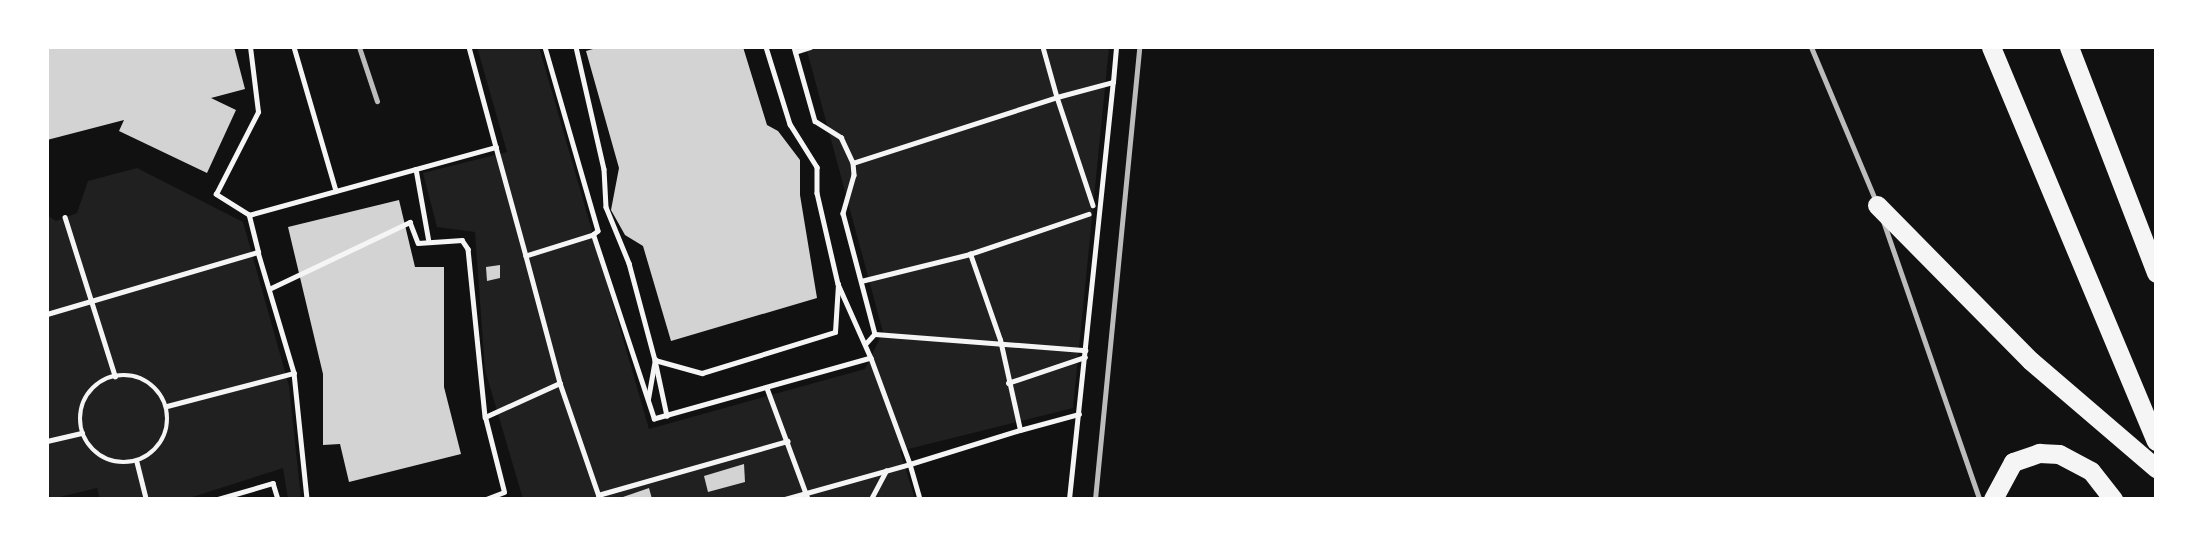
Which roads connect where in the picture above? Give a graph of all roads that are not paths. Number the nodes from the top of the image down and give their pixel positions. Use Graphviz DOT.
graph roads {
  1 [pos="359,47"];
  2 [pos="1139,47"];
  3 [pos="1811,47"];
  4 [pos="1991,47"];
  5 [pos="2068,47"];
  6 [pos="377,101"];
  7 [pos="1877,205"];
  8 [pos="2156,273"];
  9 [pos="2156,441"];
  10 [pos="2156,468"];
  11 [pos="1095,499"];
  12 [pos="1979,499"];
  13 [pos="1993,499"];
  14 [pos="2113,499"];
  1 -- 6 [label="lane"];
  2 -- 11 [label="lane"];
  3 -- 7 [label="lane"];
  4 -- 9 [label="highway"];
  5 -- 8 [label="highway"];
  7 -- 10 [label="highway"];
  7 -- 12 [label="lane"];
  13 -- 14 [label="highway"];
}
